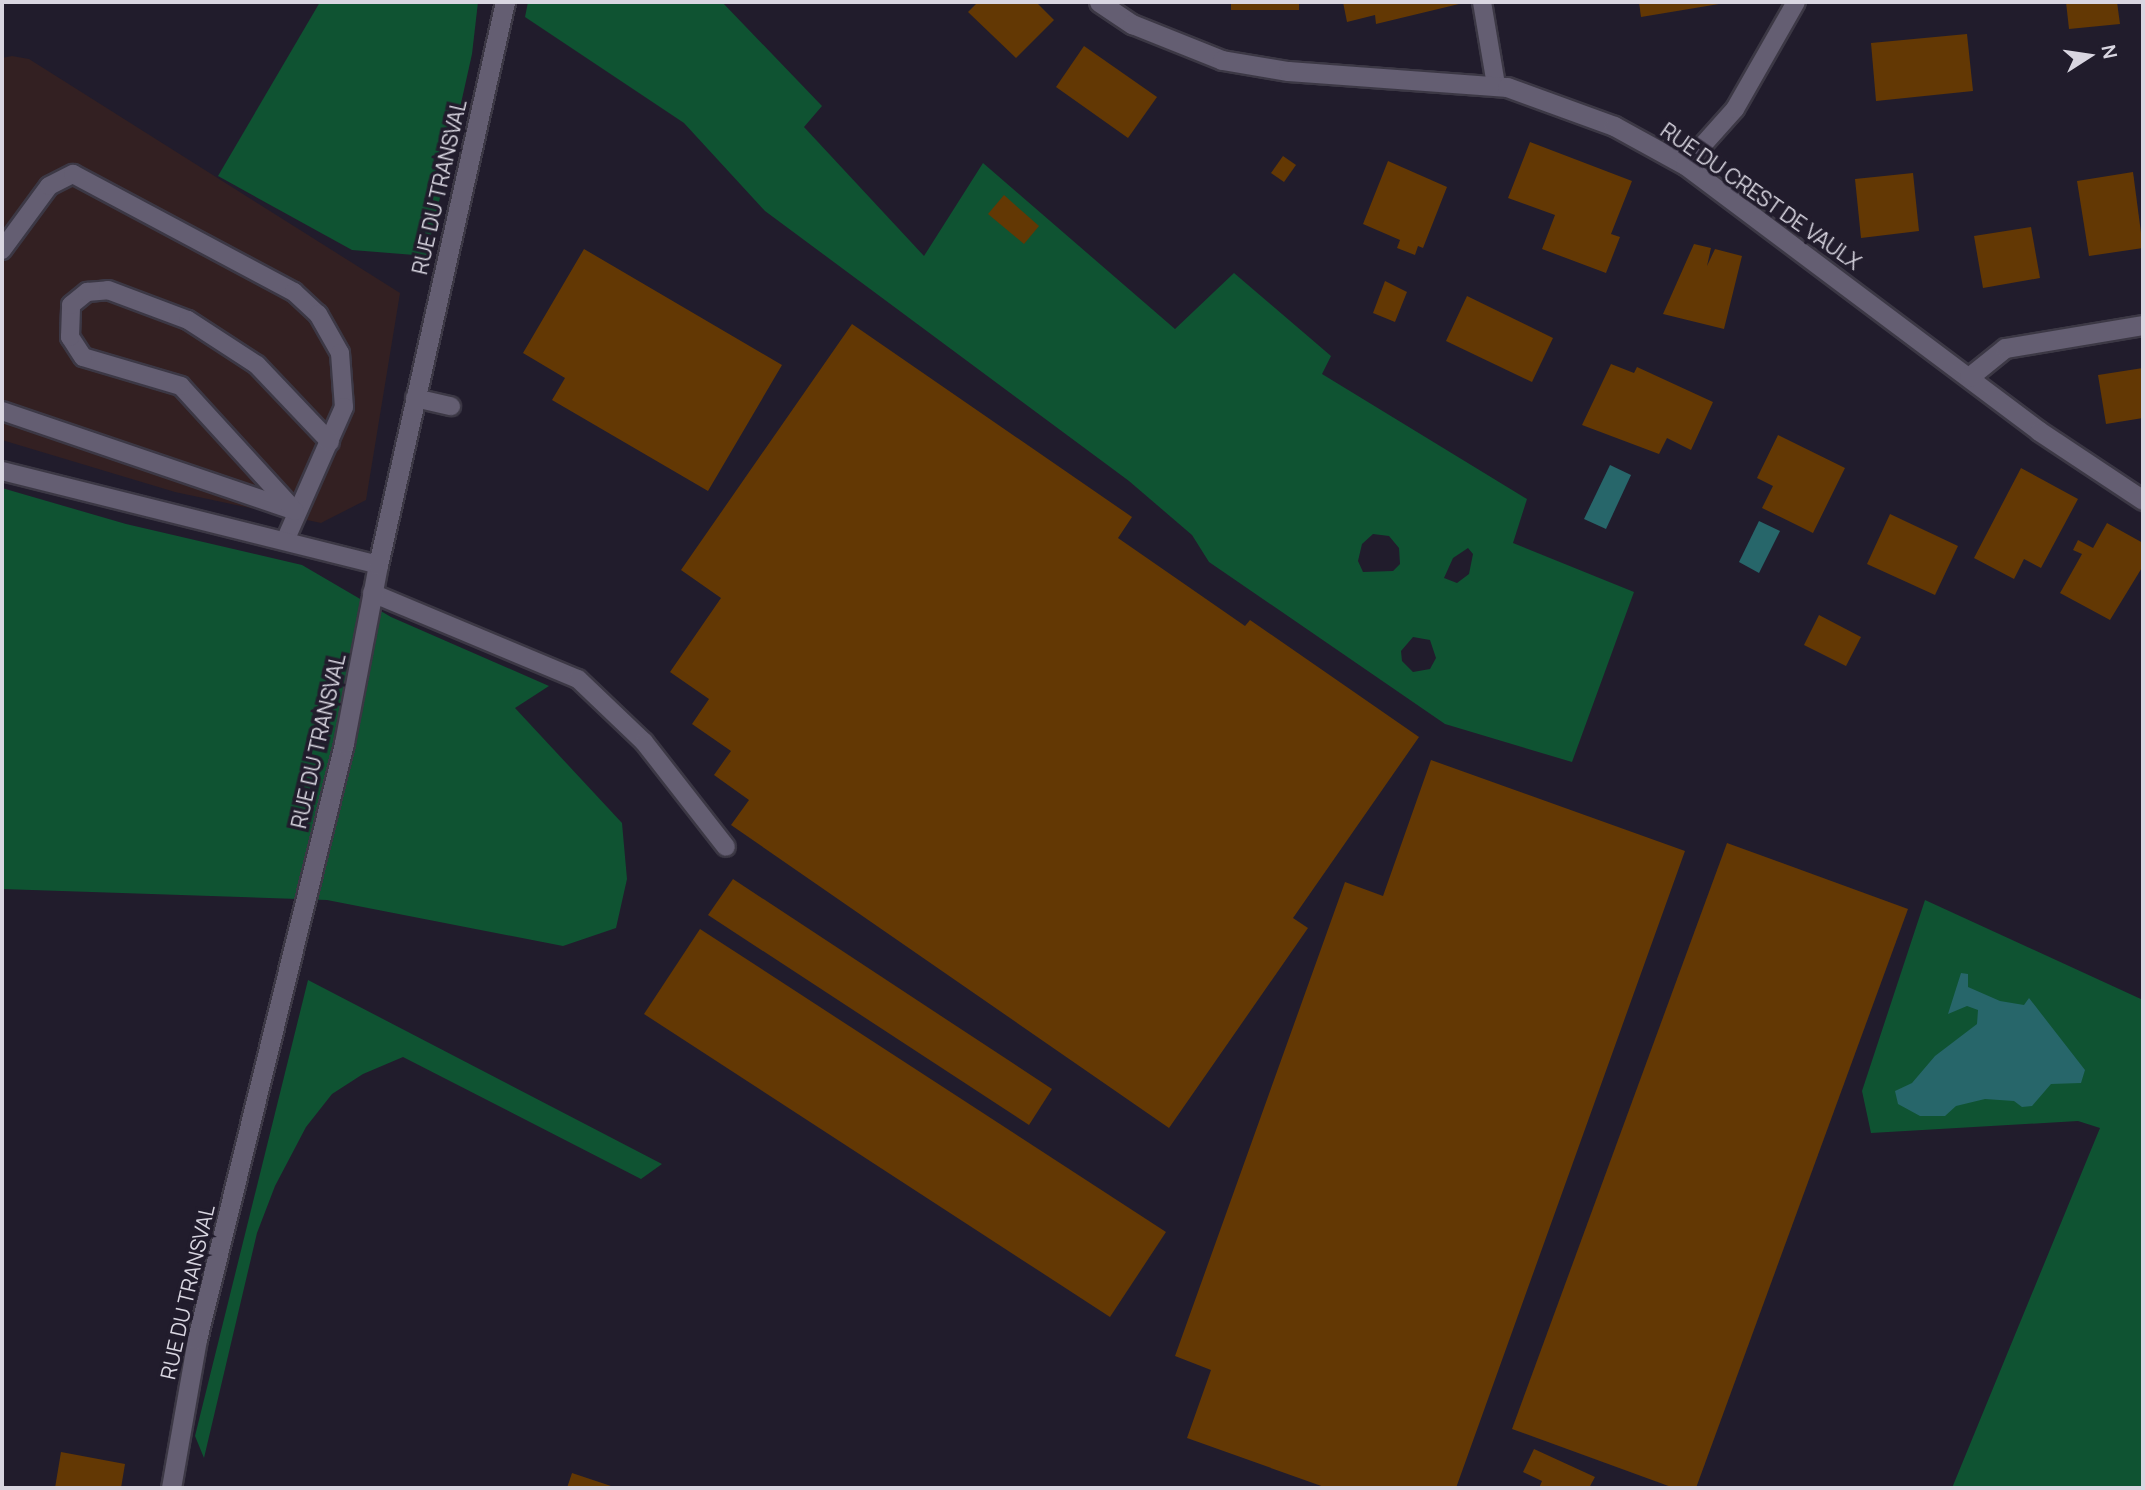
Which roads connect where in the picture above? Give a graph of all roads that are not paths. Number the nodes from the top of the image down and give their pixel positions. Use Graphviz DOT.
graph roads {
  1 [pos="505,2"];
  2 [pos="1099,2"];
  3 [pos="1482,2"];
  4 [pos="1796,2"];
  5 [pos="1496,85"];
  6 [pos="1685,165"];
  7 [pos="2,250"];
  8 [pos="2143,325"];
  9 [pos="1969,377"];
  10 [pos="415,398"];
  11 [pos="451,406"];
  12 [pos="2,411"];
  13 [pos="330,442"];
  14 [pos="2,471"];
  15 [pos="2143,500"];
  16 [pos="295,511"];
  17 [pos="285,541"];
  18 [pos="378,565"];
  19 [pos="372,593"];
  20 [pos="726,847"];
  21 [pos="171,1488"];
  1 -- 10 [label="street, RUE DU TRANSVAL"];
  2 -- 5 [label="street, RUE DU CREST DE VAULX"];
  3 -- 5 [label="lane"];
  4 -- 6 [label="lane"];
  5 -- 6 [label="street, RUE DU CREST DE VAULX"];
  6 -- 9 [label="street, RUE DU CREST DE VAULX"];
  7 -- 13 [label="lane"];
  8 -- 9 [label="street"];
  9 -- 15 [label="street, RUE DU CREST DE VAULX"];
  10 -- 11 [label="lane"];
  10 -- 18 [label="street, RUE DU TRANSVAL"];
  12 -- 16 [label="lane"];
  13 -- 16 [label="lane"];
  13 -- 16 [label="lane"];
  14 -- 17 [label="lane"];
  16 -- 17 [label="lane"];
  17 -- 18 [label="lane"];
  18 -- 19 [label="street, RUE DU TRANSVAL"];
  19 -- 20 [label="lane"];
  19 -- 21 [label="street, RUE DU TRANSVAL"];
}
